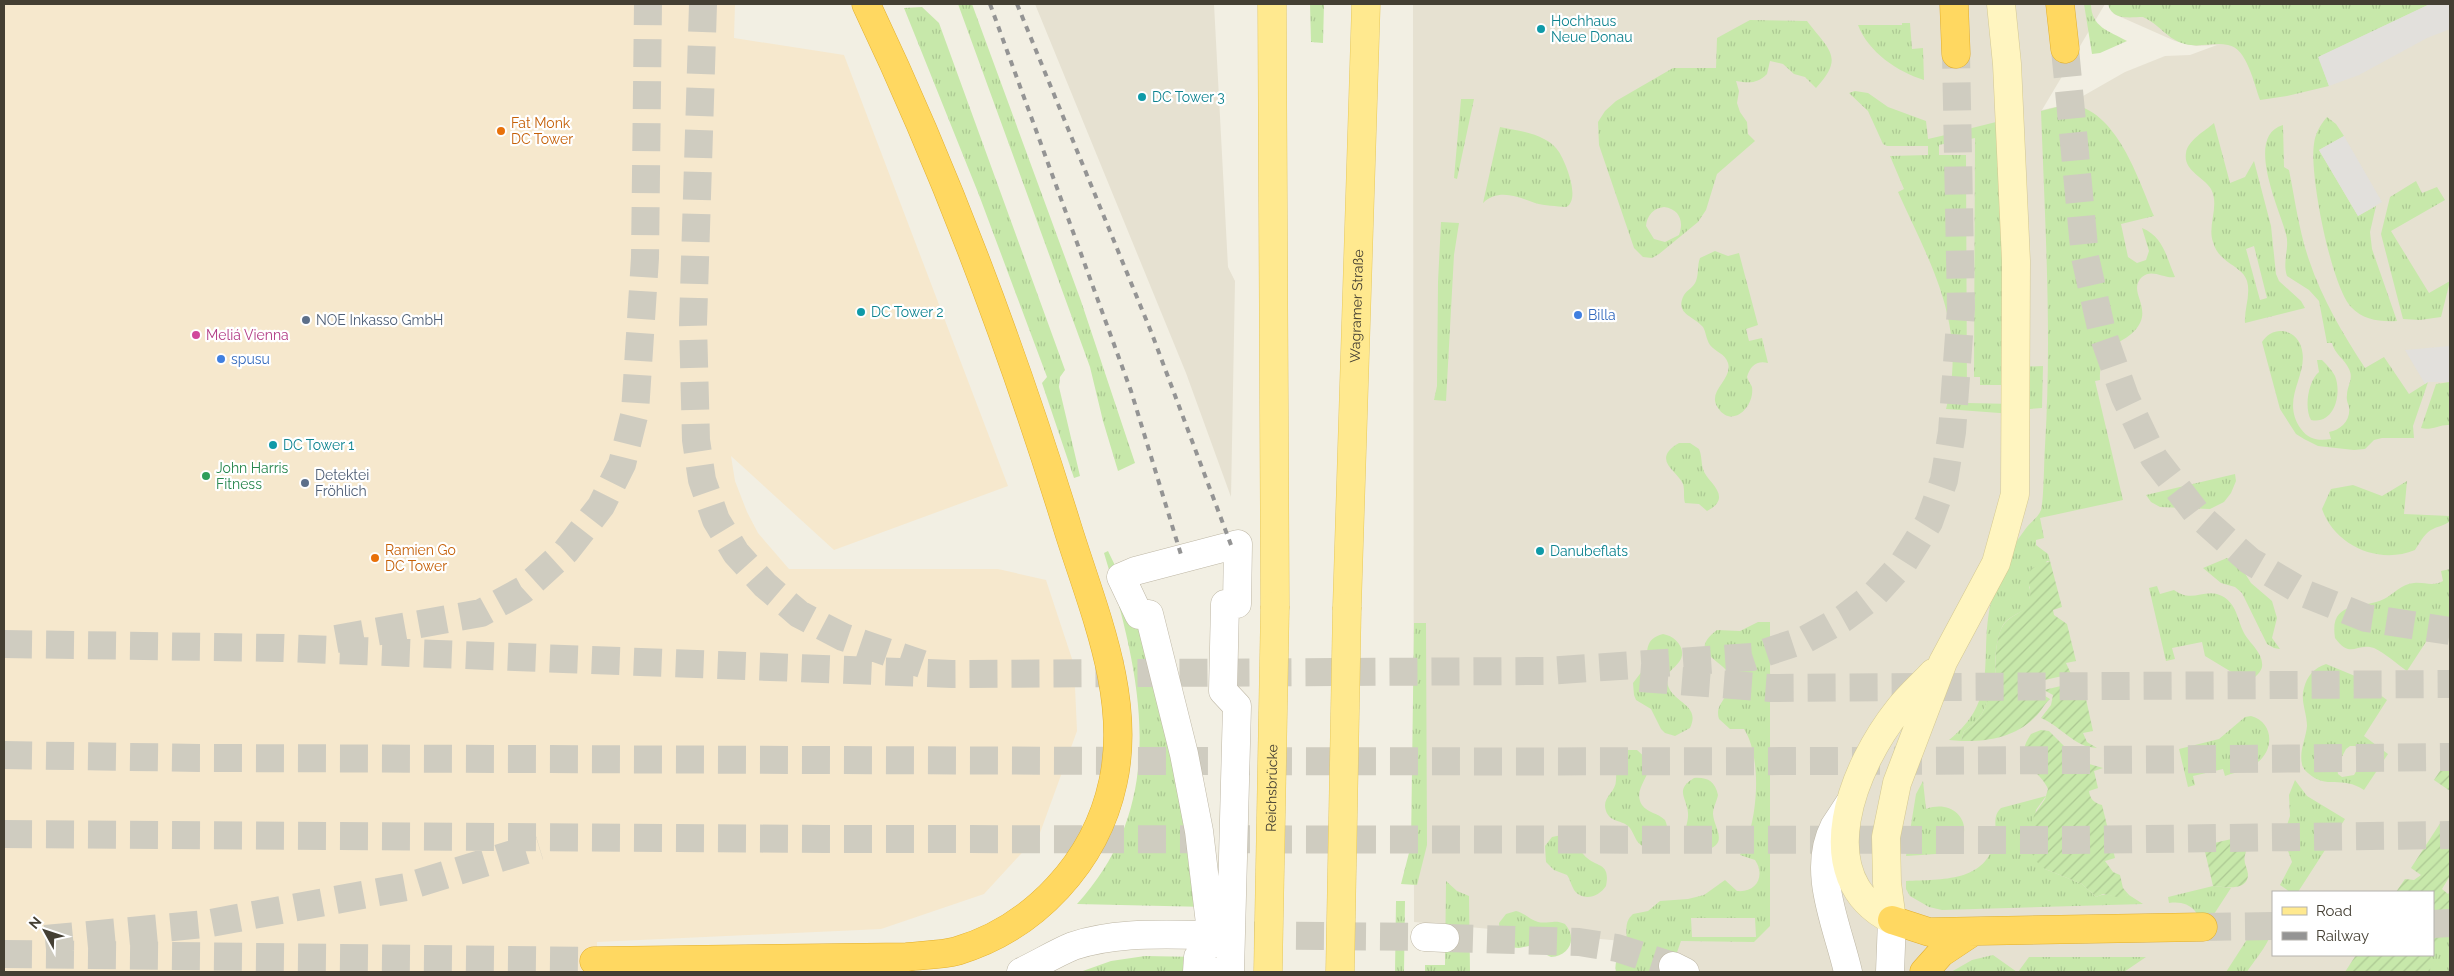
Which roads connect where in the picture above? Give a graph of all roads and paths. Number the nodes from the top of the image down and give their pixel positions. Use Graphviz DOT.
graph roads {
  1 [pos="866,4"];
  2 [pos="1272,4"];
  3 [pos="1366,4"];
  4 [pos="1954,4"];
  5 [pos="2001,4"];
  6 [pos="2010,4"];
  7 [pos="2060,4"];
  8 [pos="2065,49"];
  9 [pos="1956,54"];
  10 [pos="2007,64"];
  11 [pos="1942,662"];
  12 [pos="1849,804"];
  13 [pos="1892,920"];
  14 [pos="2203,927"];
  15 [pos="1971,933"];
  16 [pos="1212,935"];
  17 [pos="594,961"];
  18 [pos="1022,972"];
  19 [pos="1197,972"];
  20 [pos="1218,972"];
  21 [pos="1268,972"];
  22 [pos="1340,972"];
  23 [pos="1848,972"];
  24 [pos="1890,972"];
  25 [pos="1924,972"];
  1 -- 17 [label="highway"];
  2 -- 21 [label="main road, Reichsbrücke, bridge"];
  3 -- 22 [label="main road, Wagramer Straße, bridge"];
  4 -- 9 [label="highway"];
  5 -- 10 [label="main road"];
  6 -- 10 [label="main road"];
  7 -- 8 [label="highway"];
  10 -- 11 [label="main road"];
  11 -- 12 [label="main road"];
  11 -- 13 [label="main road"];
  12 -- 13 [label="main road"];
  12 -- 23 [label="street"];
  13 -- 15 [label="highway"];
  13 -- 24 [label="street"];
  14 -- 15 [label="highway"];
  15 -- 25 [label="highway"];
  16 -- 18 [label="street"];
  16 -- 19 [label="street"];
  16 -- 20 [label="street"];
}
